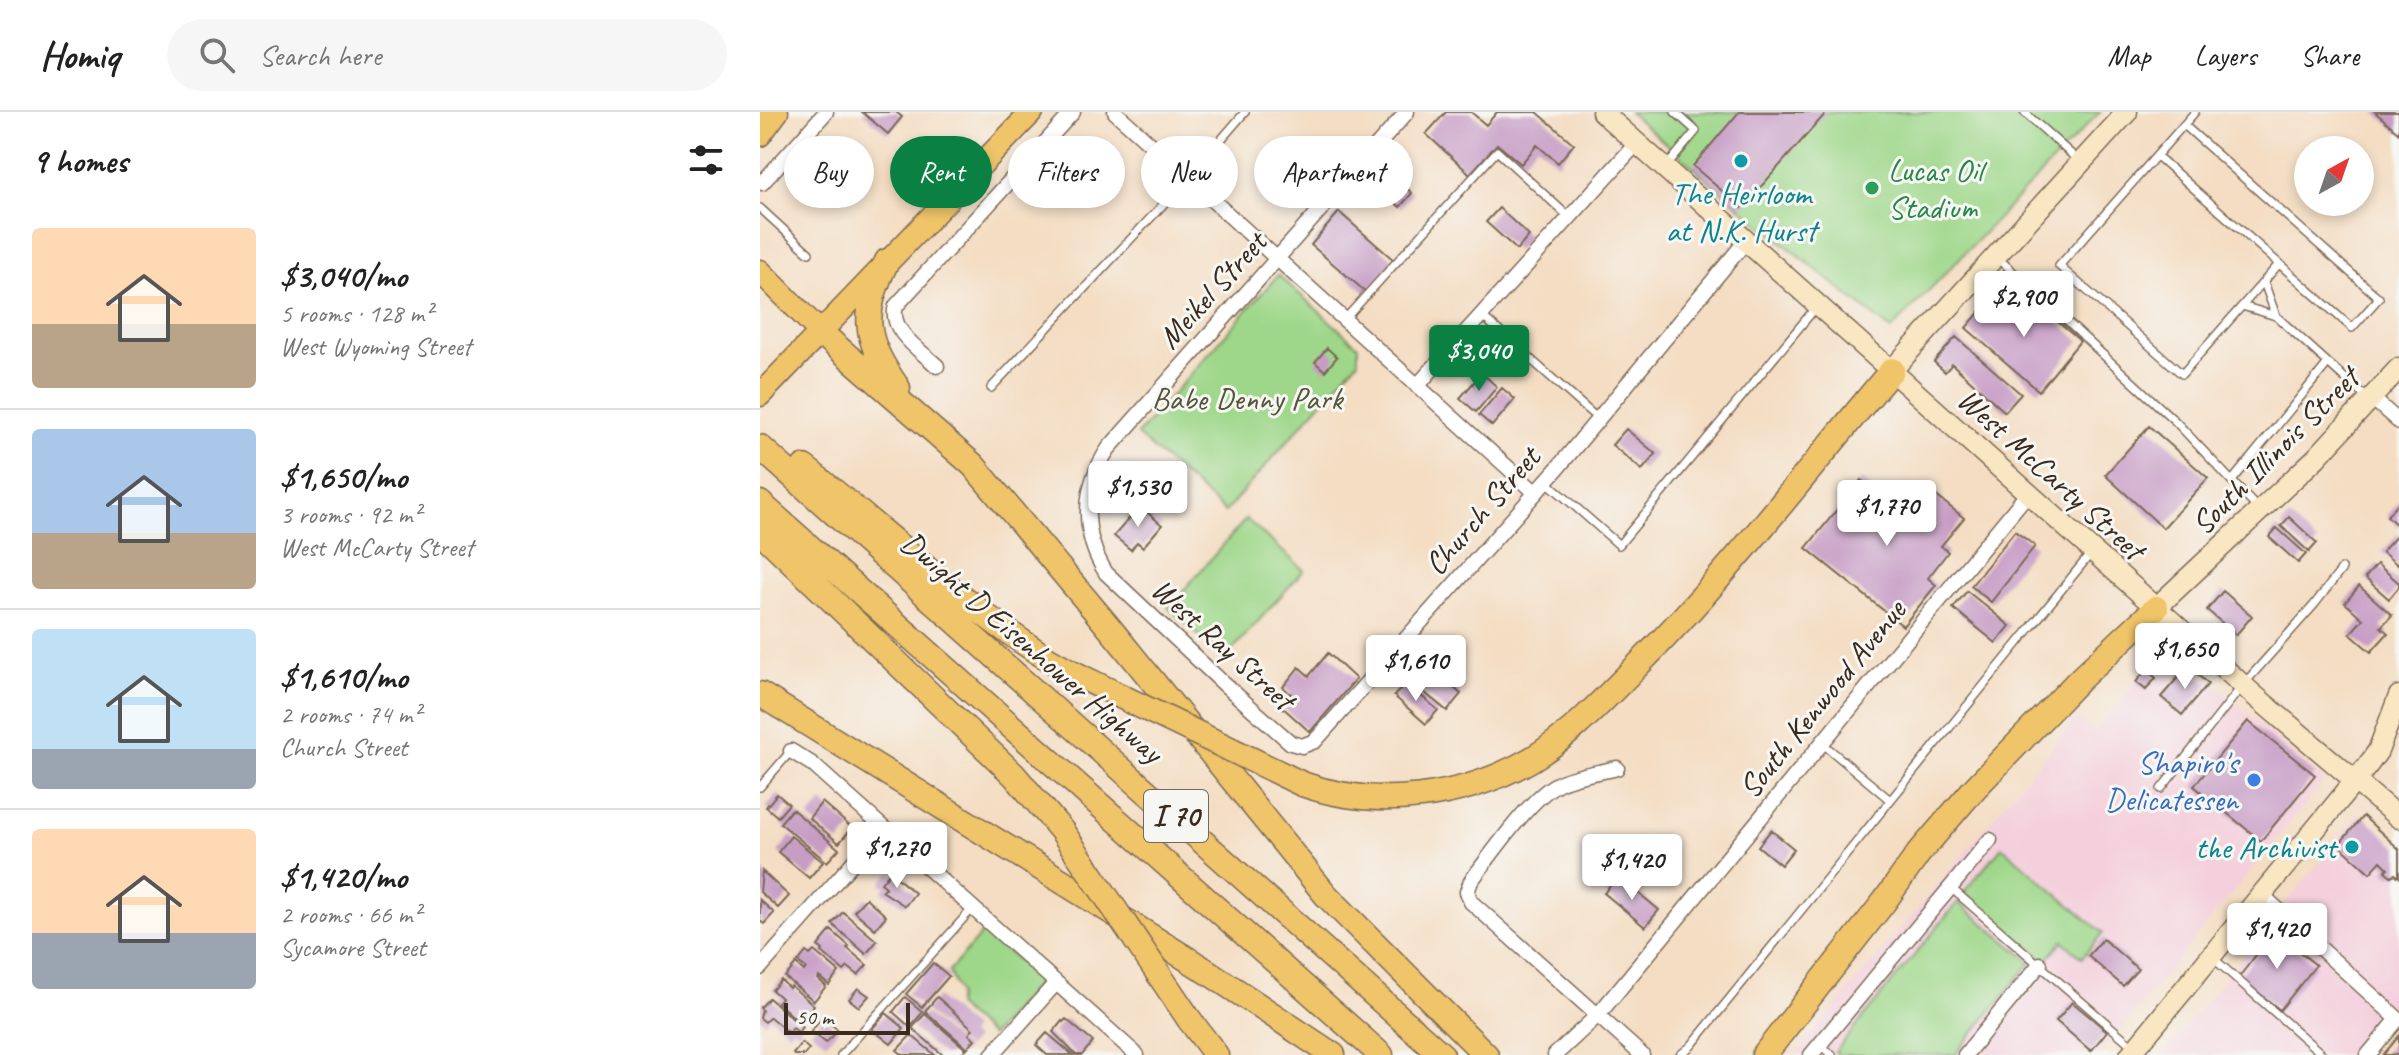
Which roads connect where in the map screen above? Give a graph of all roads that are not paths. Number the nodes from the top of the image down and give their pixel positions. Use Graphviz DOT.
graph roads {
  1 [pos="777,112"];
  2 [pos="826,112"];
  3 [pos="1032,112"];
  4 [pos="1073,112"];
  5 [pos="1115,112"];
  6 [pos="1245,112"];
  7 [pos="1407,112"];
  8 [pos="1602,112"];
  9 [pos="1675,112"];
  10 [pos="2024,112"];
  11 [pos="2127,112"];
  12 [pos="2195,112"];
  13 [pos="2184,125"];
  14 [pos="760,135"];
  15 [pos="1142,136"];
  16 [pos="1224,136"];
  17 [pos="1637,143"];
  18 [pos="2157,156"];
  19 [pos="2081,163"];
  20 [pos="1665,168"];
  21 [pos="761,185"];
  22 [pos="760,208"];
  23 [pos="1160,208"];
  24 [pos="1221,208"];
  25 [pos="1569,217"];
  26 [pos="1746,241"];
  27 [pos="809,253"];
  28 [pos="1995,256"];
  29 [pos="1277,259"];
  30 [pos="887,261"];
  31 [pos="2279,264"];
  32 [pos="760,271"];
  33 [pos="2264,282"];
  34 [pos="1818,304"];
  35 [pos="2242,306"];
  36 [pos="1481,315"];
  37 [pos="2276,316"];
  38 [pos="1344,320"];
  39 [pos="820,332"];
  40 [pos="2328,363"];
  41 [pos="937,366"];
  42 [pos="2399,368"];
  43 [pos="1892,370"];
  44 [pos="1417,386"];
  45 [pos="991,388"];
  46 [pos="760,395"];
  47 [pos="2371,399"];
  48 [pos="1598,419"];
  49 [pos="920,420"];
  50 [pos="2399,422"];
  51 [pos="760,433"];
  52 [pos="760,447"];
  53 [pos="1546,481"];
  54 [pos="2232,481"];
  55 [pos="1536,493"];
  56 [pos="2028,493"];
  57 [pos="760,503"];
  58 [pos="2260,511"];
  59 [pos="1087,520"];
  60 [pos="760,531"];
  61 [pos="2092,551"];
  62 [pos="2342,569"];
  63 [pos="915,572"];
  64 [pos="2156,608"];
  65 [pos="2243,685"];
  66 [pos="760,694"];
  67 [pos="2399,696"];
  68 [pos="1315,741"];
  69 [pos="1822,743"];
  70 [pos="791,751"];
  71 [pos="1617,768"];
  72 [pos="2355,781"];
  73 [pos="760,787"];
  74 [pos="2161,789"];
  75 [pos="1890,800"];
  76 [pos="2399,818"];
  77 [pos="883,828"];
  78 [pos="1990,840"];
  79 [pos="1950,887"];
  80 [pos="2262,895"];
  81 [pos="972,909"];
  82 [pos="2212,956"];
  83 [pos="2040,964"];
  84 [pos="760,968"];
  85 [pos="1055,984"];
  86 [pos="1598,1015"];
  87 [pos="2398,1020"];
  88 [pos="1479,1048"];
  89 [pos="1815,1050"];
  90 [pos="2133,1052"];
  91 [pos="841,1055"];
  92 [pos="992,1055"];
  93 [pos="1137,1055"];
  94 [pos="1216,1055"];
  95 [pos="1333,1055"];
  96 [pos="1381,1055"];
  97 [pos="1442,1055"];
  98 [pos="1555,1055"];
  99 [pos="1642,1055"];
  100 [pos="1680,1055"];
  101 [pos="1764,1055"];
  102 [pos="1832,1055"];
  103 [pos="1965,1055"];
  104 [pos="2323,1055"];
  105 [pos="2368,1055"];
  1 -- 14 [label="main road"];
  2 -- 21 [label="street"];
  3 -- 30 [label="main road"];
  4 -- 41 [label="street"];
  5 -- 15 [label="street"];
  6 -- 16 [label="lane"];
  7 -- 29 [label="street, Meikel Street"];
  8 -- 17 [label="main road, West McCarty Street"];
  9 -- 20 [label="lane"];
  10 -- 19 [label="lane"];
  11 -- 19 [label="main road"];
  12 -- 13 [label="lane"];
  13 -- 18 [label="lane"];
  13 -- 31 [label="lane"];
  17 -- 20 [label="main road, West McCarty Street"];
  17 -- 25 [label="street"];
  18 -- 31 [label="lane"];
  18 -- 35 [label="lane"];
  19 -- 28 [label="main road"];
  20 -- 26 [label="main road, West McCarty Street"];
  22 -- 27 [label="lane"];
  23 -- 45 [label="lane"];
  24 -- 29 [label="street"];
  25 -- 36 [label="street"];
  25 -- 38 [label="lane"];
  26 -- 34 [label="main road, West McCarty Street"];
  26 -- 48 [label="street, Church Street"];
  28 -- 43 [label="main road"];
  28 -- 54 [label="lane"];
  29 -- 38 [label="street"];
  29 -- 59 [label="street, Meikel Street"];
  30 -- 39 [label="main road"];
  30 -- 49 [label="highway"];
  31 -- 33 [label="lane"];
  32 -- 39 [label="main road"];
  33 -- 35 [label="lane"];
  33 -- 37 [label="lane"];
  34 -- 43 [label="main road, West McCarty Street"];
  34 -- 53 [label="lane"];
  35 -- 37 [label="lane"];
  36 -- 44 [label="street"];
  36 -- 48 [label="lane"];
  37 -- 40 [label="lane"];
  38 -- 44 [label="street"];
  39 -- 46 [label="main road"];
  39 -- 49 [label="highway"];
  40 -- 47 [label="lane"];
  40 -- 54 [label="lane"];
  42 -- 47 [label="main road, South Illinois Street"];
  43 -- 56 [label="main road, West McCarty Street"];
  43 -- 63 [label="highway, bridge"];
  44 -- 55 [label="street"];
  47 -- 50 [label="street"];
  47 -- 58 [label="main road, South Illinois Street"];
  48 -- 53 [label="street, Church Street"];
  49 -- 88 [label="highway"];
  51 -- 63 [label="highway"];
  52 -- 63 [label="highway, Dwight D Eisenhower Highway / I 70"];
  53 -- 55 [label="street, Church Street"];
  54 -- 58 [label="lane"];
  55 -- 68 [label="street, Church Street"];
  56 -- 61 [label="main road, West McCarty Street"];
  56 -- 69 [label="street, South Kenwood Avenue"];
  57 -- 96 [label="highway, I 70"];
  58 -- 64 [label="main road, South Illinois Street"];
  59 -- 68 [label="street, West Ray Street"];
  60 -- 94 [label="highway, bridge"];
  61 -- 64 [label="main road, West McCarty Street"];
  61 -- 75 [label="lane"];
  62 -- 65 [label="lane"];
  63 -- 97 [label="highway, Dwight D Eisenhower Highway / I 70"];
  64 -- 65 [label="main road, West McCarty Street"];
  64 -- 101 [label="highway"];
  65 -- 72 [label="main road, West McCarty Street"];
  65 -- 74 [label="lane"];
  66 -- 95 [label="highway"];
  67 -- 72 [label="main road"];
  69 -- 75 [label="lane"];
  69 -- 86 [label="street, South Kenwood Avenue"];
  70 -- 73 [label="lane"];
  70 -- 77 [label="street"];
  71 -- 86 [label="street"];
  72 -- 76 [label="main road, West McCarty Street"];
  72 -- 80 [label="main road"];
  75 -- 100 [label="lane"];
  77 -- 81 [label="street"];
  77 -- 84 [label="street"];
  78 -- 79 [label="street"];
  79 -- 83 [label="lane"];
  79 -- 89 [label="street"];
  80 -- 82 [label="main road"];
  80 -- 87 [label="street"];
  81 -- 85 [label="street"];
  81 -- 91 [label="lane"];
  82 -- 90 [label="main road"];
  82 -- 104 [label="lane"];
  83 -- 90 [label="lane"];
  83 -- 103 [label="street"];
  85 -- 92 [label="street"];
  85 -- 93 [label="street"];
  86 -- 98 [label="street, South Kenwood Avenue"];
  86 -- 99 [label="street"];
  87 -- 105 [label="street"];
  89 -- 102 [label="lane"];
}
